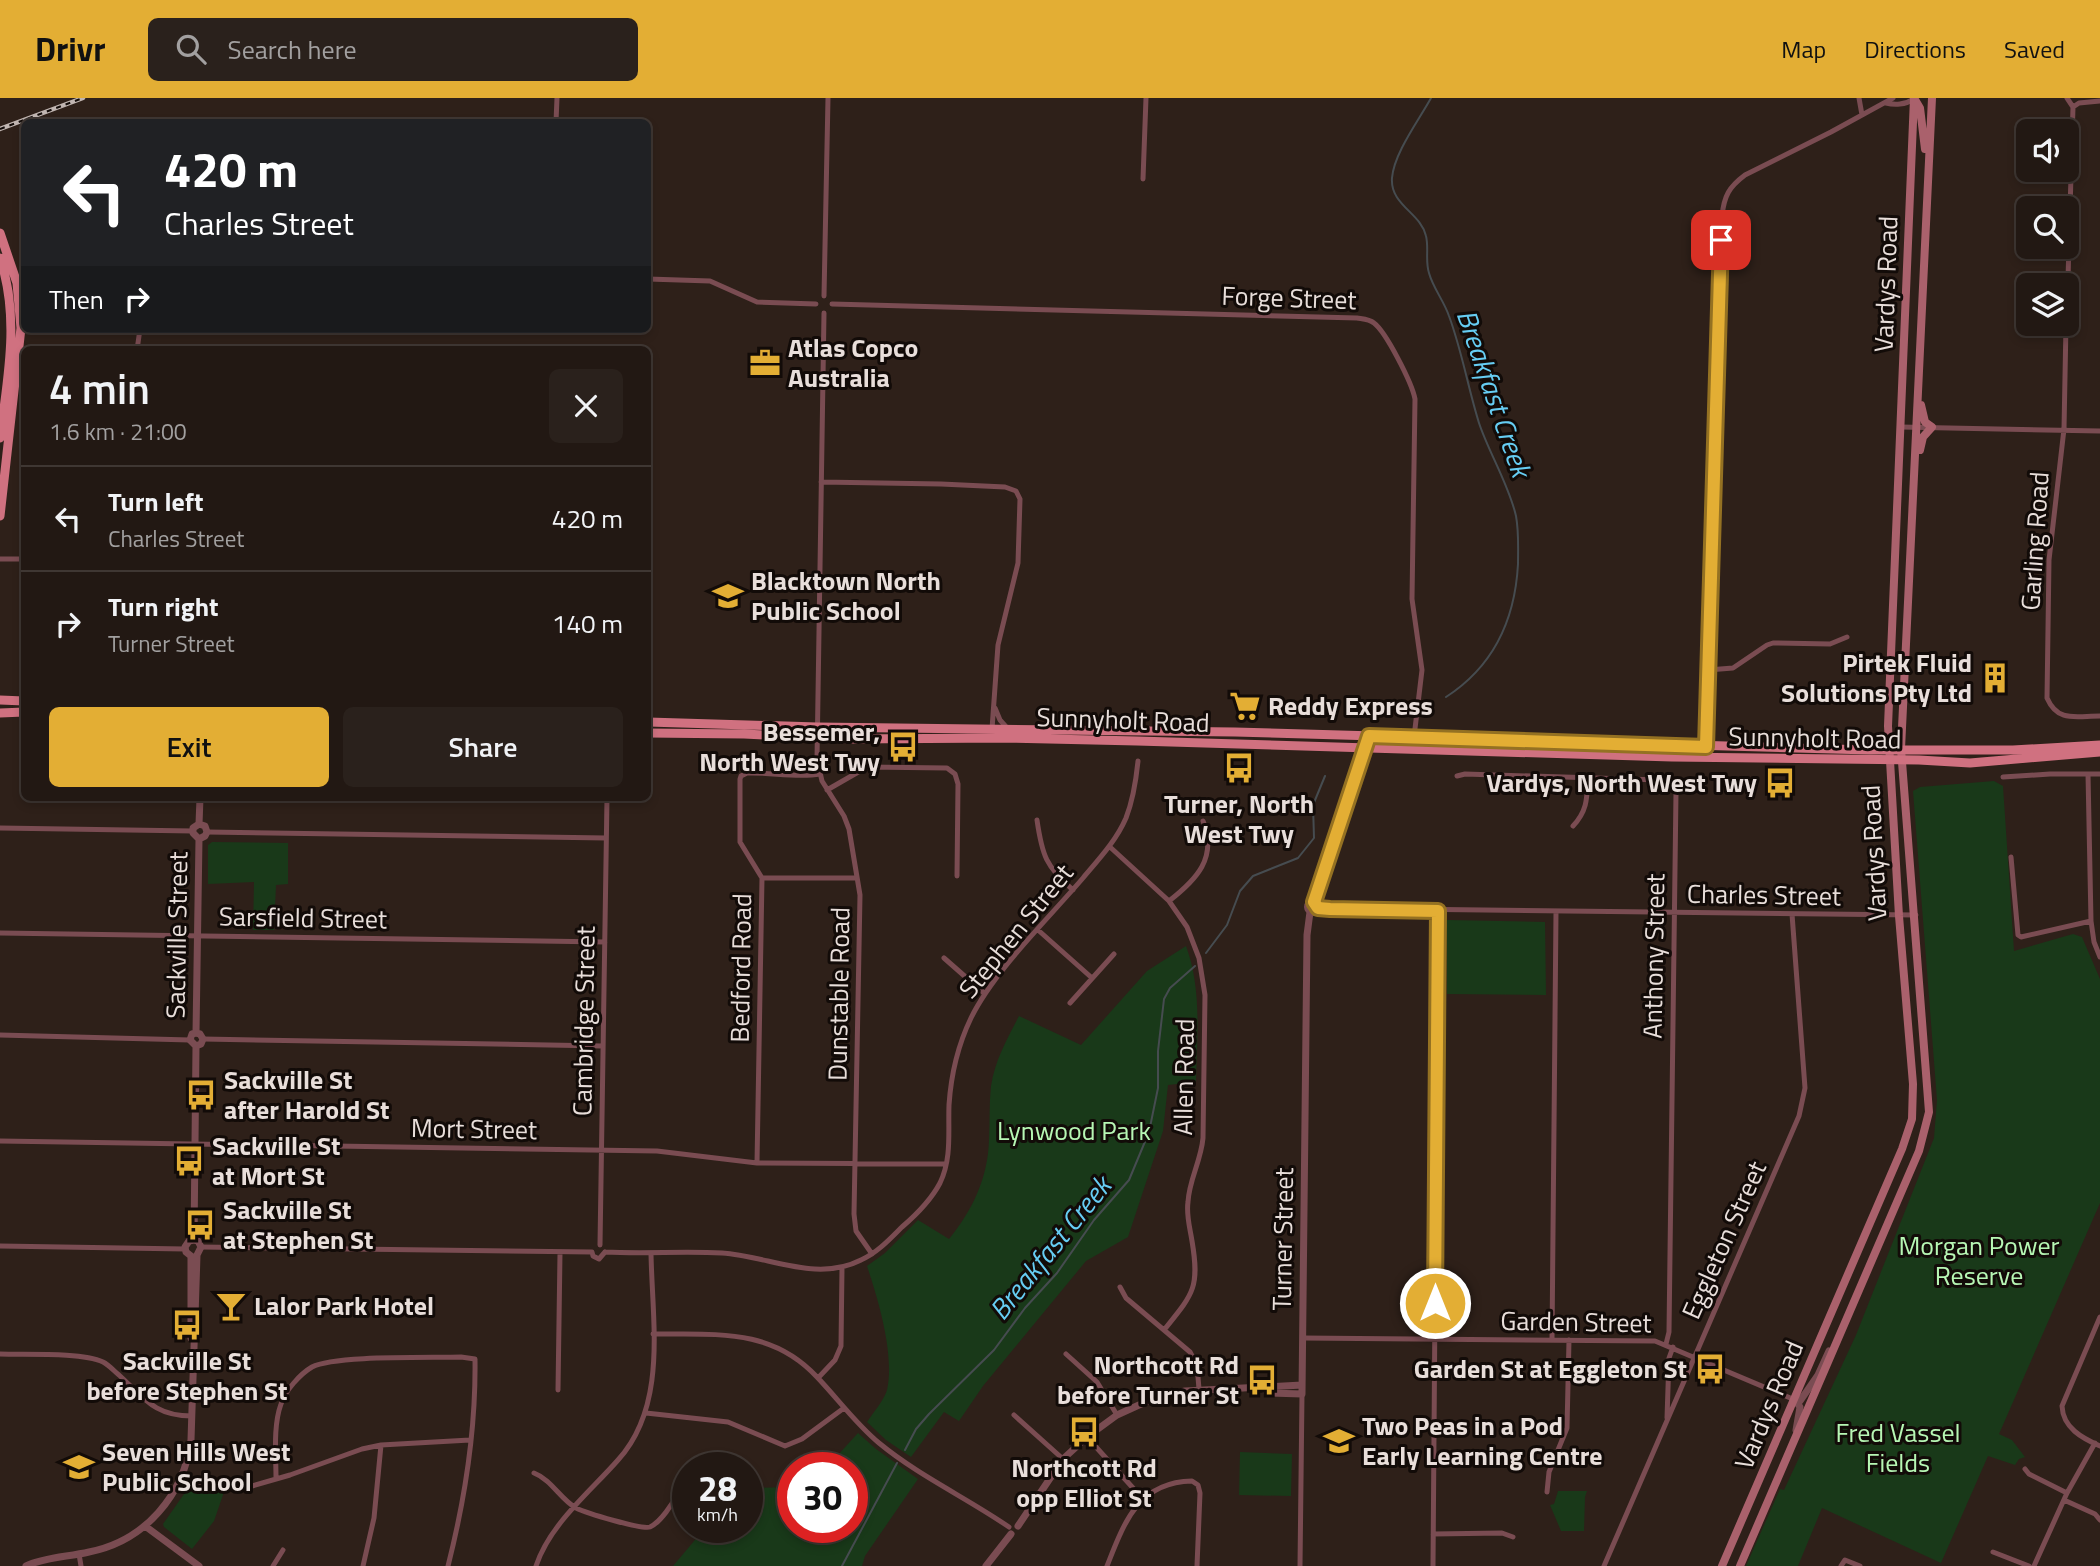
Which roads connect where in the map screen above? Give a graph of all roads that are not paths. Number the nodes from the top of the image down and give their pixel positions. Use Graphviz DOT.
graph roads {
  1 [pos="557,98"];
  2 [pos="828,98"];
  3 [pos="1146,98"];
  4 [pos="1859,98"];
  5 [pos="1893,98"];
  6 [pos="1914,98"];
  7 [pos="1932,98"];
  8 [pos="2067,98"];
  9 [pos="2100,102"];
  10 [pos="1886,103"];
  11 [pos="2073,107"];
  12 [pos="1862,116"];
  13 [pos="556,119"];
  14 [pos="1928,176"];
  15 [pos="1143,179"];
  16 [pos="0,233"];
  17 [pos="0,258"];
  18 [pos="2068,273"];
  19 [pos="651,279"];
  20 [pos="824,296"];
  21 [pos="816,304"];
  22 [pos="832,304"];
  23 [pos="824,313"];
  24 [pos="2067,336"];
  25 [pos="1919,360"];
  26 [pos="1901,426"];
  27 [pos="1916,427"];
  28 [pos="1932,427"];
  29 [pos="2064,429"];
  30 [pos="2100,431"];
  31 [pos="0,438"];
  32 [pos="821,482"];
  33 [pos="1912,503"];
  34 [pos="0,516"];
  35 [pos="0,559"];
  36 [pos="21,559"];
  37 [pos="1847,638"];
  38 [pos="1707,670"];
  39 [pos="0,700"];
  40 [pos="21,701"];
  41 [pos="995,708"];
  42 [pos="21,712"];
  43 [pos="0,713"];
  44 [pos="2100,716"];
  45 [pos="651,722"];
  46 [pos="817,727"];
  47 [pos="992,729"];
  48 [pos="651,733"];
  49 [pos="1008,734"];
  50 [pos="1369,736"];
  51 [pos="817,737"];
  52 [pos="1414,737"];
  53 [pos="2100,745"];
  54 [pos="1437,748"];
  55 [pos="1366,749"];
  56 [pos="1889,749"];
  57 [pos="1901,749"];
  58 [pos="1706,752"];
  59 [pos="2100,752"];
  60 [pos="1889,760"];
  61 [pos="1902,760"];
  62 [pos="1138,761"];
  63 [pos="820,774"];
  64 [pos="2088,774"];
  65 [pos="2100,774"];
  66 [pos="1457,776"];
  67 [pos="2003,777"];
  68 [pos="1588,779"];
  69 [pos="827,790"];
  70 [pos="200,801"];
  71 [pos="607,801"];
  72 [pos="1037,820"];
  73 [pos="1203,821"];
  74 [pos="1573,826"];
  75 [pos="196,827"];
  76 [pos="0,828"];
  77 [pos="207,832"];
  78 [pos="606,838"];
  79 [pos="200,839"];
  80 [pos="1110,847"];
  81 [pos="2011,857"];
  82 [pos="2090,859"];
  83 [pos="2100,859"];
  84 [pos="957,876"];
  85 [pos="762,878"];
  86 [pos="858,878"];
  87 [pos="1073,890"];
  88 [pos="1170,901"];
  89 [pos="1316,905"];
  90 [pos="1438,911"];
  91 [pos="1556,912"];
  92 [pos="1674,913"];
  93 [pos="1791,914"];
  94 [pos="1916,915"];
  95 [pos="1899,916"];
  96 [pos="2091,921"];
  97 [pos="1038,930"];
  98 [pos="0,933"];
  99 [pos="199,936"];
  100 [pos="605,942"];
  101 [pos="1114,954"];
  102 [pos="2100,957"];
  103 [pos="944,958"];
  104 [pos="1092,978"];
  105 [pos="985,994"];
  106 [pos="1070,1003"];
  107 [pos="196,1033"];
  108 [pos="0,1035"];
  109 [pos="203,1039"];
  110 [pos="190,1040"];
  111 [pos="196,1046"];
  112 [pos="603,1046"];
  113 [pos="0,1141"];
  114 [pos="196,1144"];
  115 [pos="601,1150"];
  116 [pos="757,1163"];
  117 [pos="855,1164"];
  118 [pos="946,1164"];
  119 [pos="194,1240"];
  120 [pos="600,1245"];
  121 [pos="0,1246"];
  122 [pos="185,1249"];
  123 [pos="592,1252"];
  124 [pos="606,1252"];
  125 [pos="196,1253"];
  126 [pos="561,1253"];
  127 [pos="652,1253"];
  128 [pos="872,1254"];
  129 [pos="842,1268"];
  130 [pos="1120,1287"];
  131 [pos="2100,1317"];
  132 [pos="1164,1330"];
  133 [pos="653,1335"];
  134 [pos="1303,1338"];
  135 [pos="1435,1339"];
  136 [pos="1552,1340"];
  137 [pos="1569,1340"];
  138 [pos="1839,1340"];
  139 [pos="1666,1344"];
  140 [pos="1672,1347"];
  141 [pos="0,1354"];
  142 [pos="1066,1354"];
  143 [pos="1694,1356"];
  144 [pos="818,1378"];
  145 [pos="1303,1385"];
  146 [pos="1262,1388"];
  147 [pos="558,1390"];
  148 [pos="1199,1390"];
  149 [pos="1302,1394"];
  150 [pos="1795,1400"];
  151 [pos="844,1408"];
  152 [pos="646,1413"];
  153 [pos="1014,1415"];
  154 [pos="1117,1415"];
  155 [pos="192,1416"];
  156 [pos="1667,1421"];
  157 [pos="1087,1437"];
  158 [pos="470,1440"];
  159 [pos="381,1445"];
  160 [pos="2097,1445"];
  161 [pos="1790,1453"];
  162 [pos="1063,1459"];
  163 [pos="2025,1469"];
  164 [pos="534,1473"];
  165 [pos="276,1478"];
  166 [pos="180,1481"];
  167 [pos="1547,1492"];
  168 [pos="2067,1493"];
  169 [pos="1142,1498"];
  170 [pos="2064,1500"];
  171 [pos="672,1504"];
  172 [pos="574,1507"];
  173 [pos="2100,1520"];
  174 [pos="145,1526"];
  175 [pos="1013,1529"];
  176 [pos="1433,1534"];
  177 [pos="1513,1537"];
  178 [pos="283,1550"];
  179 [pos="1993,1552"];
  180 [pos="79,1554"];
  181 [pos="26,1566"];
  182 [pos="81,1566"];
  183 [pos="199,1566"];
  184 [pos="273,1566"];
  185 [pos="363,1566"];
  186 [pos="448,1566"];
  187 [pos="536,1566"];
  188 [pos="986,1566"];
  189 [pos="1107,1566"];
  190 [pos="1197,1566"];
  191 [pos="1300,1566"];
  192 [pos="1433,1566"];
  193 [pos="1604,1566"];
  194 [pos="1722,1566"];
  195 [pos="1740,1566"];
  196 [pos="1841,1566"];
  197 [pos="1860,1566"];
  198 [pos="2029,1566"];
  199 [pos="2034,1566"];
  1 -- 13 [label="street"];
  2 -- 20 [label="street"];
  3 -- 15 [label="street"];
  4 -- 12 [label="street"];
  5 -- 10 [label="street"];
  6 -- 10 [label="street"];
  6 -- 14 [label="main road"];
  6 -- 26 [label="main road, Vardys Road"];
  7 -- 14 [label="main road, Vardys Road"];
  8 -- 11 [label="street"];
  9 -- 11 [label="street"];
  10 -- 12 [label="street"];
  11 -- 18 [label="street"];
  12 -- 38 [label="street"];
  14 -- 25 [label="main road, Vardys Road"];
  16 -- 34 [label="main road"];
  17 -- 31 [label="main road"];
  19 -- 21 [label="street"];
  20 -- 21 [label="street"];
  20 -- 22 [label="street"];
  21 -- 23 [label="street"];
  22 -- 23 [label="street"];
  22 -- 52 [label="street, Forge Street"];
  23 -- 32 [label="street, Dunstable Road"];
  24 -- 29 [label="street, Garling Road"];
  25 -- 27 [label="main road, Vardys Road"];
  25 -- 28 [label="main road, Vardys Road"];
  26 -- 27 [label="street"];
  26 -- 56 [label="main road, Vardys Road"];
  27 -- 28 [label="street"];
  27 -- 33 [label="main road, Vardys Road"];
  28 -- 29 [label="street"];
  28 -- 33 [label="main road, Vardys Road"];
  29 -- 30 [label="street"];
  29 -- 44 [label="street, Garling Road"];
  32 -- 41 [label="street"];
  32 -- 46 [label="street, Dunstable Road"];
  33 -- 57 [label="main road, Vardys Road"];
  35 -- 36 [label="street"];
  37 -- 38 [label="street"];
  38 -- 58 [label="street"];
  39 -- 40 [label="main road"];
  41 -- 47 [label="street"];
  41 -- 49 [label="street"];
  42 -- 43 [label="main road"];
  45 -- 46 [label="main road, Sunnyholt Road"];
  46 -- 47 [label="main road, Sunnyholt Road"];
  46 -- 51 [label="street, Dunstable Road"];
  47 -- 49 [label="main road, Sunnyholt Road"];
  48 -- 51 [label="main road, Sunnyholt Road"];
  49 -- 50 [label="main road, Sunnyholt Road"];
  49 -- 51 [label="main road, Sunnyholt Road"];
  49 -- 55 [label="main road, Sunnyholt Road"];
  50 -- 52 [label="main road, Sunnyholt Road"];
  50 -- 55 [label="street"];
  51 -- 63 [label="street, Dunstable Road"];
  52 -- 54 [label="street"];
  52 -- 58 [label="main road, Sunnyholt Road"];
  53 -- 57 [label="main road, Sunnyholt Road"];
  54 -- 55 [label="main road, Sunnyholt Road"];
  54 -- 58 [label="main road, Sunnyholt Road"];
  55 -- 89 [label="street"];
  56 -- 57 [label="main road, Sunnyholt Road"];
  56 -- 58 [label="main road, Sunnyholt Road"];
  56 -- 60 [label="main road, Vardys Road"];
  57 -- 61 [label="main road, Vardys Road"];
  58 -- 60 [label="main road, Sunnyholt Road"];
  59 -- 61 [label="main road, Sunnyholt Road"];
  60 -- 61 [label="main road, Sunnyholt Road"];
  60 -- 95 [label="main road, Vardys Road"];
  61 -- 94 [label="main road, Vardys Road"];
  62 -- 80 [label="street, Stephen Street"];
  63 -- 69 [label="street, Dunstable Road"];
  63 -- 85 [label="street, Bedford Road"];
  64 -- 65 [label="street"];
  64 -- 67 [label="street"];
  64 -- 82 [label="street"];
  66 -- 68 [label="street, Anthony Street"];
  68 -- 74 [label="street"];
  68 -- 92 [label="street, Anthony Street"];
  69 -- 84 [label="street"];
  69 -- 86 [label="street, Dunstable Road"];
  70 -- 75 [label="street, Sackville Street"];
  71 -- 78 [label="street, Cambridge Street"];
  72 -- 87 [label="street"];
  73 -- 88 [label="street"];
  75 -- 76 [label="street"];
  75 -- 77 [label="street"];
  75 -- 79 [label="street"];
  77 -- 78 [label="street"];
  77 -- 79 [label="street"];
  78 -- 100 [label="street, Cambridge Street"];
  79 -- 99 [label="street, Sackville Street"];
  80 -- 87 [label="street, Stephen Street"];
  80 -- 88 [label="street, Allen Road"];
  81 -- 96 [label="street"];
  82 -- 83 [label="street"];
  82 -- 96 [label="street"];
  85 -- 86 [label="street"];
  85 -- 116 [label="street, Bedford Road"];
  86 -- 117 [label="street, Dunstable Road"];
  87 -- 97 [label="street, Stephen Street"];
  88 -- 132 [label="street, Allen Road"];
  89 -- 90 [label="street, Charles Street"];
  89 -- 134 [label="street, Turner Street"];
  90 -- 91 [label="street, Charles Street"];
  90 -- 135 [label="street"];
  91 -- 92 [label="street, Charles Street"];
  91 -- 136 [label="street"];
  92 -- 93 [label="street, Charles Street"];
  92 -- 139 [label="street, Anthony Street"];
  93 -- 95 [label="street, Charles Street"];
  93 -- 143 [label="street, Eggleton Street"];
  94 -- 95 [label="street, Charles Street"];
  94 -- 138 [label="main road, Vardys Road"];
  95 -- 150 [label="main road, Vardys Road"];
  96 -- 102 [label="street"];
  97 -- 104 [label="street"];
  97 -- 105 [label="street, Stephen Street"];
  98 -- 99 [label="street, Sarsfield Street"];
  99 -- 100 [label="street, Sarsfield Street"];
  99 -- 107 [label="street, Sackville Street"];
  100 -- 112 [label="street, Cambridge Street"];
  101 -- 104 [label="street"];
  103 -- 105 [label="street"];
  104 -- 106 [label="street"];
  105 -- 118 [label="street, Stephen Street"];
  107 -- 109 [label="street"];
  107 -- 110 [label="street"];
  108 -- 110 [label="street"];
  109 -- 111 [label="street"];
  109 -- 112 [label="street"];
  110 -- 111 [label="street"];
  111 -- 114 [label="street, Sackville Street"];
  112 -- 115 [label="street, Cambridge Street"];
  113 -- 114 [label="street, Mort Street"];
  114 -- 115 [label="street, Mort Street"];
  114 -- 119 [label="street, Sackville Street"];
  115 -- 116 [label="street, Mort Street"];
  115 -- 120 [label="street, Cambridge Street"];
  116 -- 117 [label="street, Mort Street"];
  117 -- 118 [label="street, Mort Street"];
  117 -- 128 [label="street, Dunstable Road"];
  118 -- 128 [label="street, Stephen Street"];
  119 -- 122 [label="street"];
  119 -- 125 [label="street"];
  120 -- 123 [label="street"];
  120 -- 124 [label="street"];
  121 -- 122 [label="street"];
  122 -- 125 [label="street"];
  123 -- 124 [label="street"];
  123 -- 126 [label="street"];
  124 -- 127 [label="street, Stephen Street"];
  125 -- 126 [label="street"];
  125 -- 155 [label="street"];
  126 -- 147 [label="street"];
  127 -- 129 [label="street, Stephen Street"];
  127 -- 133 [label="street"];
  128 -- 129 [label="street, Stephen Street"];
  129 -- 144 [label="street"];
  130 -- 132 [label="street"];
  131 -- 160 [label="street"];
  132 -- 148 [label="street"];
  133 -- 144 [label="street"];
  133 -- 152 [label="street"];
  134 -- 135 [label="street, Garden Street"];
  134 -- 145 [label="street, Turner Street"];
  135 -- 136 [label="street, Garden Street"];
  135 -- 176 [label="street"];
  136 -- 137 [label="street, Garden Street"];
  137 -- 139 [label="street, Garden Street"];
  137 -- 167 [label="street"];
  138 -- 150 [label="street"];
  138 -- 161 [label="main road, Vardys Road"];
  139 -- 140 [label="street, Garden Street"];
  140 -- 143 [label="street, Garden Street"];
  140 -- 156 [label="street"];
  141 -- 155 [label="street"];
  142 -- 154 [label="street"];
  143 -- 150 [label="street, Garden Street"];
  143 -- 156 [label="street, Eggleton Street"];
  144 -- 151 [label="street"];
  145 -- 146 [label="street"];
  145 -- 149 [label="street, Turner Street"];
  146 -- 148 [label="street"];
  146 -- 149 [label="street"];
  148 -- 154 [label="street"];
  149 -- 191 [label="street, Turner Street"];
  150 -- 161 [label="street"];
  150 -- 194 [label="main road, Vardys Road"];
  151 -- 152 [label="street"];
  151 -- 175 [label="street"];
  152 -- 172 [label="street"];
  153 -- 162 [label="street"];
  154 -- 157 [label="street"];
  155 -- 166 [label="street"];
  156 -- 193 [label="street, Eggleton Street"];
  157 -- 162 [label="street"];
  157 -- 169 [label="street"];
  158 -- 159 [label="street"];
  158 -- 165 [label="street"];
  158 -- 186 [label="street"];
  159 -- 165 [label="street"];
  159 -- 185 [label="street"];
  160 -- 168 [label="street"];
  161 -- 195 [label="main road, Vardys Road"];
  162 -- 175 [label="street"];
  163 -- 168 [label="street"];
  164 -- 172 [label="street"];
  165 -- 166 [label="street"];
  166 -- 174 [label="street"];
  168 -- 170 [label="street"];
  169 -- 189 [label="street"];
  169 -- 190 [label="street"];
  170 -- 173 [label="street"];
  170 -- 199 [label="street"];
  171 -- 172 [label="street"];
  172 -- 187 [label="street"];
  174 -- 180 [label="street"];
  174 -- 183 [label="street"];
  175 -- 188 [label="street"];
  176 -- 177 [label="street"];
  176 -- 192 [label="street"];
  178 -- 184 [label="street"];
  179 -- 198 [label="street"];
  180 -- 181 [label="street"];
  180 -- 182 [label="street"];
  196 -- 197 [label="street"];
}
